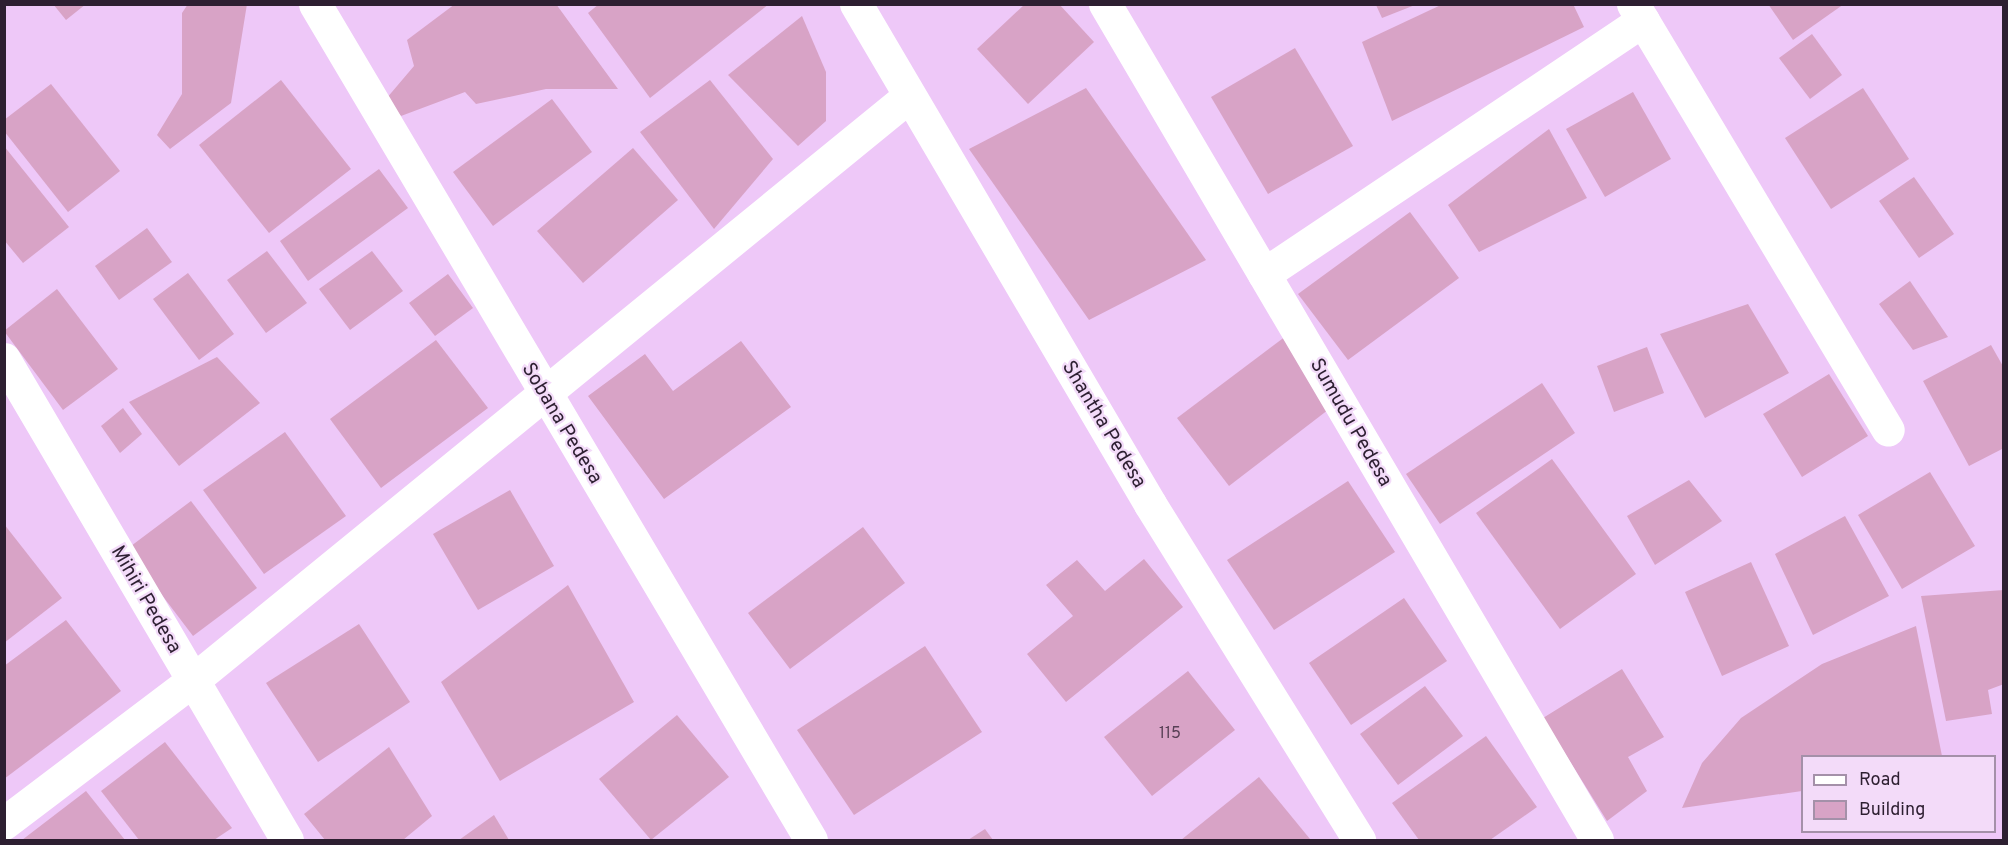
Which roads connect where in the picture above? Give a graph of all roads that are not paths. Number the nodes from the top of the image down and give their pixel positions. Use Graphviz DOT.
graph roads {
  1 [pos="315,4"];
  2 [pos="856,4"];
  3 [pos="1105,4"];
  4 [pos="1638,12"];
  5 [pos="909,96"];
  6 [pos="1263,274"];
  7 [pos="4,359"];
  8 [pos="543,394"];
  9 [pos="1888,430"];
  10 [pos="192,681"];
  11 [pos="4,823"];
  12 [pos="287,840"];
  13 [pos="811,840"];
  14 [pos="1359,840"];
  15 [pos="1597,840"];
  1 -- 8 [label="street, Sobana Pedesa"];
  2 -- 5 [label="street, Shantha Pedesa"];
  3 -- 6 [label="street, Sumudu Pedesa"];
  4 -- 6 [label="street"];
  4 -- 9 [label="street"];
  5 -- 8 [label="street"];
  5 -- 14 [label="street, Shantha Pedesa"];
  6 -- 15 [label="street, Sumudu Pedesa"];
  7 -- 10 [label="street, Mihiri Pedesa"];
  8 -- 10 [label="street"];
  8 -- 13 [label="street, Sobana Pedesa"];
  10 -- 11 [label="street"];
  10 -- 12 [label="street, Mihiri Pedesa"];
}
